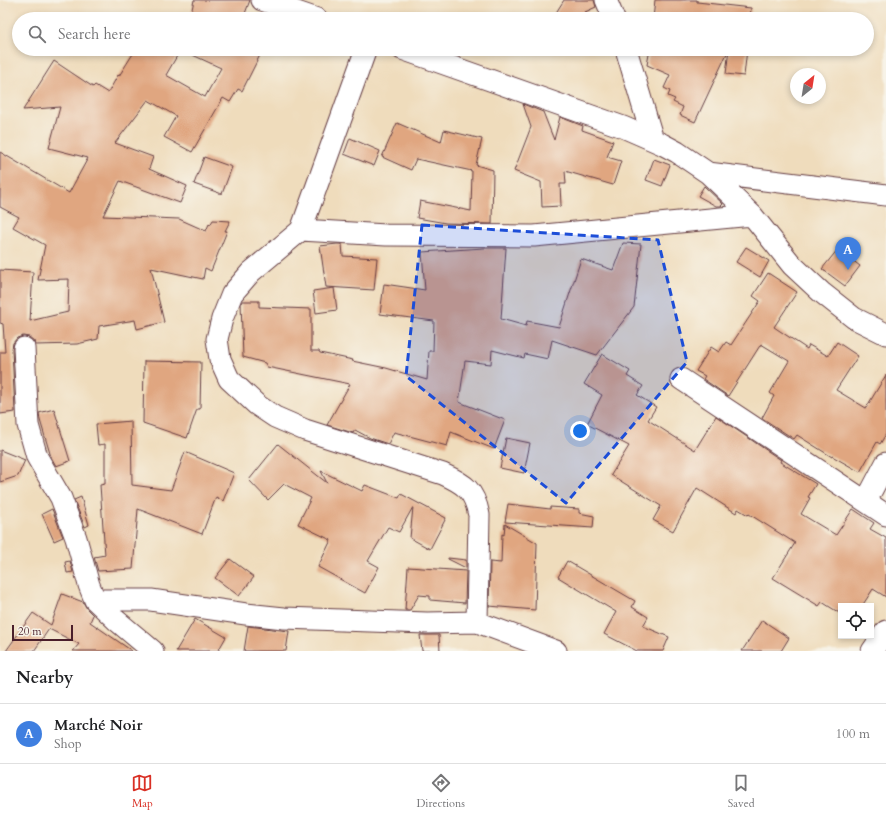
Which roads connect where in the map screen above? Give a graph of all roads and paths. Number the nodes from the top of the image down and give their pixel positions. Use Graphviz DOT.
graph roads {
  1 [pos="262,0"];
  2 [pos="606,0"];
  3 [pos="296,12"];
  4 [pos="611,12"];
  5 [pos="363,56"];
  6 [pos="422,56"];
  7 [pos="628,56"];
  8 [pos="653,140"];
  9 [pos="708,173"];
  10 [pos="886,195"];
  11 [pos="752,215"];
  12 [pos="301,230"];
  13 [pos="886,334"];
  14 [pos="24,348"];
  15 [pos="681,379"];
  16 [pos="886,463"];
  17 [pos="866,502"];
  18 [pos="886,515"];
  19 [pos="95,600"];
  20 [pos="477,622"];
  21 [pos="886,631"];
  22 [pos="153,651"];
  23 [pos="556,651"];
  24 [pos="872,651"];
  1 -- 3 [label="street"];
  2 -- 4 [label="street"];
  5 -- 12 [label="street"];
  6 -- 8 [label="street"];
  7 -- 8 [label="street"];
  8 -- 9 [label="street"];
  9 -- 10 [label="street"];
  9 -- 11 [label="street"];
  11 -- 12 [label="street"];
  11 -- 13 [label="street"];
  12 -- 20 [label="street"];
  14 -- 19 [label="street"];
  15 -- 17 [label="street"];
  16 -- 17 [label="street"];
  17 -- 18 [label="street"];
  19 -- 20 [label="street"];
  19 -- 22 [label="street"];
  20 -- 23 [label="street"];
  21 -- 24 [label="street"];
}
